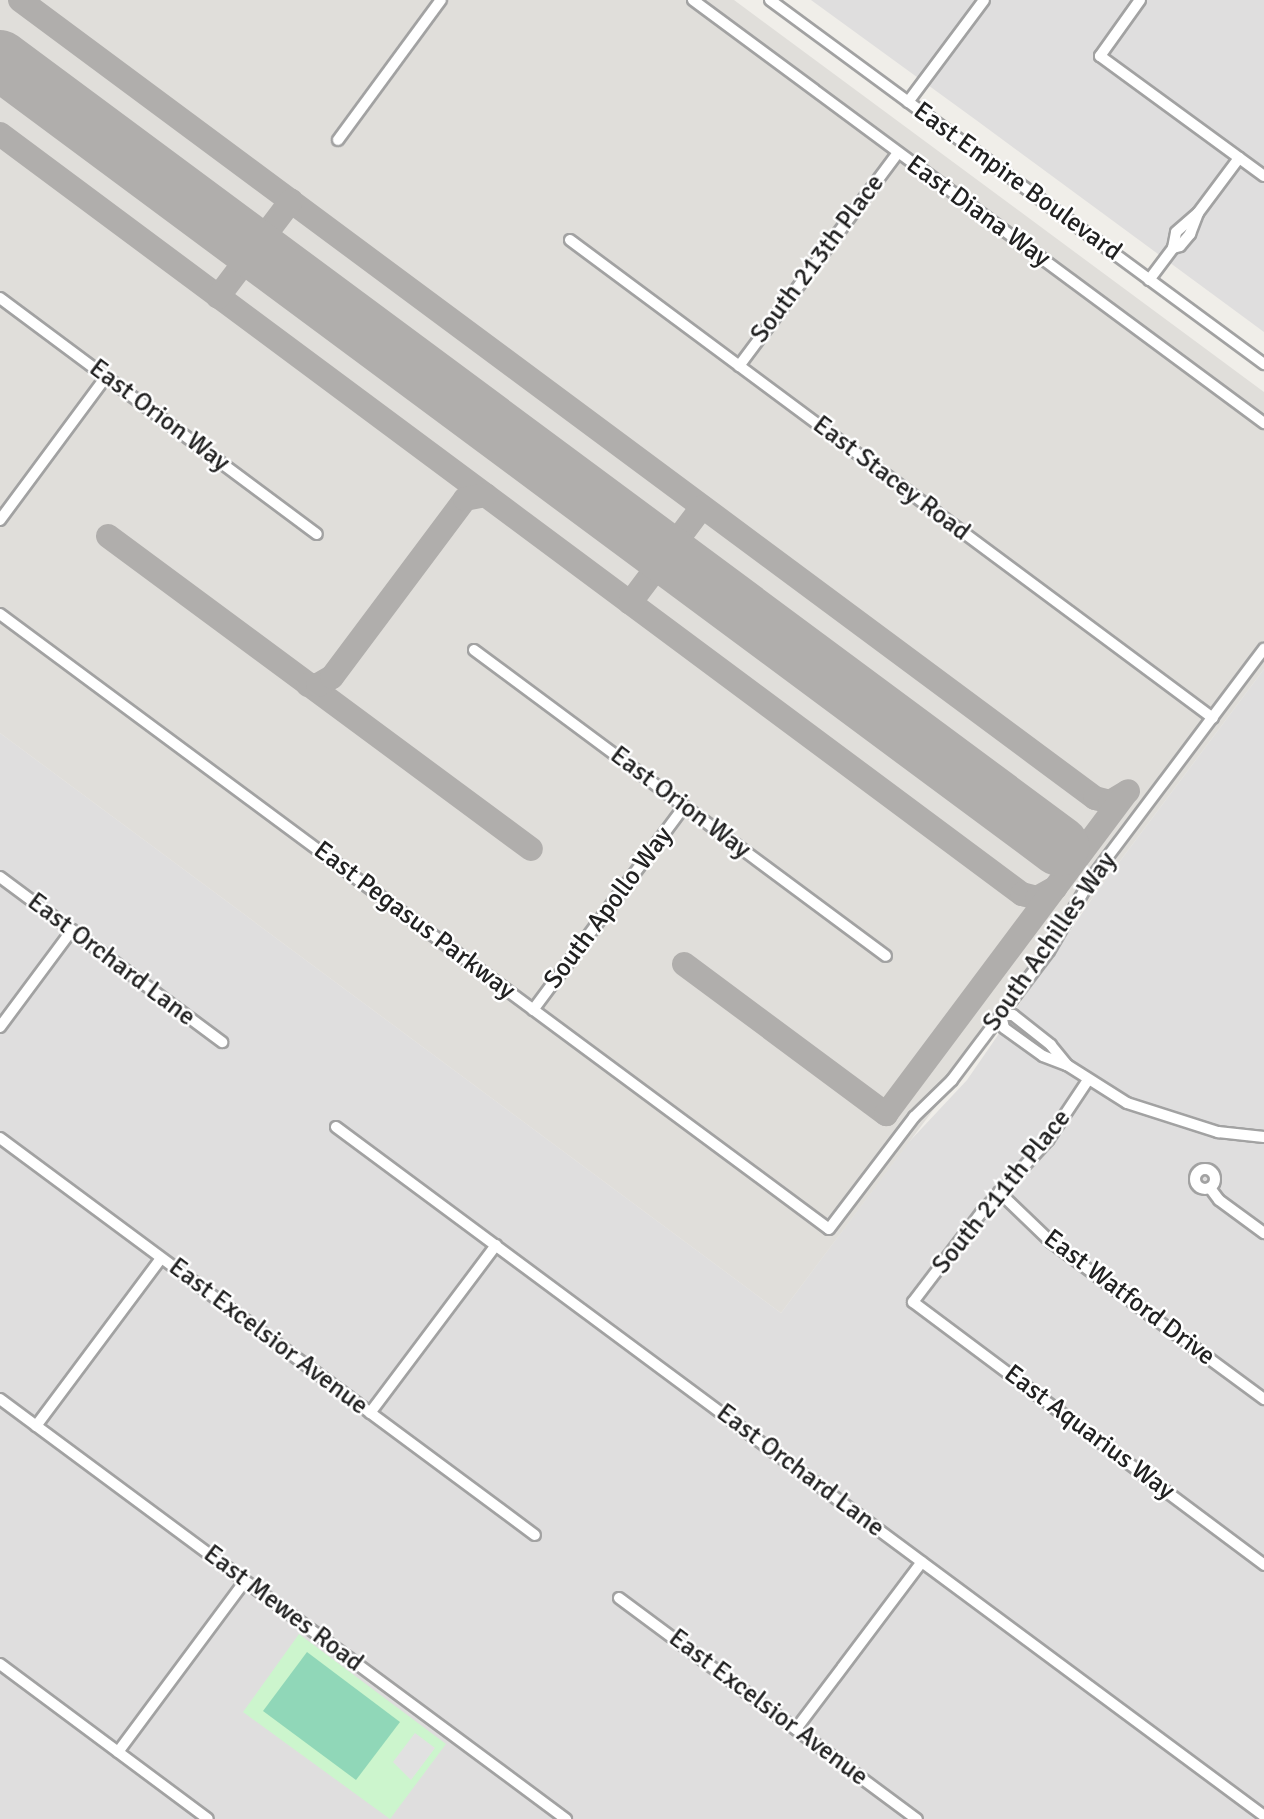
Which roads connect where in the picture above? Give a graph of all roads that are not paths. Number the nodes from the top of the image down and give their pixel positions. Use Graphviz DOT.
graph roads {
  1 [pos="441,0"];
  2 [pos="692,0"];
  3 [pos="770,0"];
  4 [pos="984,0"];
  5 [pos="1140,0"];
  6 [pos="908,102"];
  7 [pos="338,140"];
  8 [pos="898,153"];
  9 [pos="1239,158"];
  10 [pos="1264,176"];
  11 [pos="1198,213"];
  12 [pos="1181,227"];
  13 [pos="1190,234"];
  14 [pos="570,240"];
  15 [pos="1173,248"];
  16 [pos="1149,280"];
  17 [pos="0,298"];
  18 [pos="1264,365"];
  19 [pos="738,366"];
  20 [pos="106,377"];
  21 [pos="1264,424"];
  22 [pos="0,520"];
  23 [pos="317,534"];
  24 [pos="0,614"];
  25 [pos="1264,649"];
  26 [pos="474,650"];
  27 [pos="1213,718"];
  28 [pos="684,807"];
  29 [pos="0,877"];
  30 [pos="72,930"];
  31 [pos="886,956"];
  32 [pos="533,1010"];
  33 [pos="1001,1015"];
  34 [pos="0,1027"];
  35 [pos="222,1042"];
  36 [pos="1088,1080"];
  37 [pos="336,1127"];
  38 [pos="1264,1137"];
  39 [pos="0,1138"];
  40 [pos="1210,1188"];
  41 [pos="999,1192"];
  42 [pos="829,1229"];
  43 [pos="1264,1233"];
  44 [pos="496,1245"];
  45 [pos="161,1258"];
  46 [pos="913,1301"];
  47 [pos="1263,1396"];
  48 [pos="0,1399"];
  49 [pos="370,1413"];
  50 [pos="36,1426"];
  51 [pos="535,1535"];
  52 [pos="922,1562"];
  53 [pos="1264,1564"];
  54 [pos="246,1581"];
  55 [pos="619,1598"];
  56 [pos="0,1664"];
  57 [pos="796,1729"];
  58 [pos="118,1752"];
  59 [pos="1264,1816"];
  60 [pos="208,1819"];
  61 [pos="566,1819"];
  62 [pos="917,1819"];
  1 -- 7 [label="street"];
  2 -- 8 [label="street, East Diana Way"];
  3 -- 6 [label="street, East Empire Boulevard"];
  4 -- 6 [label="street"];
  5 -- 9 [label="street"];
  6 -- 16 [label="street, East Empire Boulevard"];
  8 -- 19 [label="street, South 213th Place"];
  8 -- 21 [label="street, East Diana Way"];
  9 -- 10 [label="street"];
  9 -- 11 [label="street"];
  11 -- 12 [label="street"];
  11 -- 13 [label="street"];
  12 -- 13 [label="street"];
  12 -- 15 [label="street"];
  13 -- 15 [label="street"];
  14 -- 19 [label="street, East Stacey Road"];
  15 -- 16 [label="street"];
  16 -- 18 [label="street, East Empire Boulevard"];
  17 -- 20 [label="street, East Orion Way"];
  19 -- 27 [label="street, East Stacey Road"];
  20 -- 22 [label="street"];
  20 -- 23 [label="street, East Orion Way"];
  24 -- 32 [label="street, East Pegasus Parkway"];
  25 -- 27 [label="street, South Achilles Way"];
  26 -- 28 [label="street, East Orion Way"];
  27 -- 33 [label="street, South Achilles Way"];
  28 -- 31 [label="street, East Orion Way"];
  28 -- 32 [label="street, South Apollo Way"];
  29 -- 30 [label="street, East Orchard Lane"];
  30 -- 34 [label="street"];
  30 -- 35 [label="street, East Orchard Lane"];
  32 -- 42 [label="street, East Pegasus Parkway"];
  33 -- 36 [label="street"];
  33 -- 42 [label="street, South Achilles Way"];
  36 -- 38 [label="street"];
  36 -- 41 [label="street, South 211th Place"];
  37 -- 44 [label="street, East Orchard Lane"];
  39 -- 45 [label="street, East Excelsior Avenue"];
  40 -- 43 [label="street"];
  41 -- 46 [label="street, South 211th Place"];
  41 -- 47 [label="street, East Watford Drive"];
  44 -- 49 [label="street"];
  44 -- 52 [label="street, East Orchard Lane"];
  45 -- 49 [label="street, East Excelsior Avenue"];
  45 -- 50 [label="street"];
  46 -- 53 [label="street, East Aquarius Way"];
  48 -- 50 [label="street, East Mewes Road"];
  49 -- 51 [label="street, East Excelsior Avenue"];
  50 -- 54 [label="street, East Mewes Road"];
  52 -- 57 [label="street"];
  52 -- 59 [label="street, East Orchard Lane"];
  54 -- 58 [label="street"];
  54 -- 61 [label="street, East Mewes Road"];
  55 -- 57 [label="street, East Excelsior Avenue"];
  56 -- 58 [label="street"];
  57 -- 62 [label="street, East Excelsior Avenue"];
  58 -- 60 [label="street"];
}
